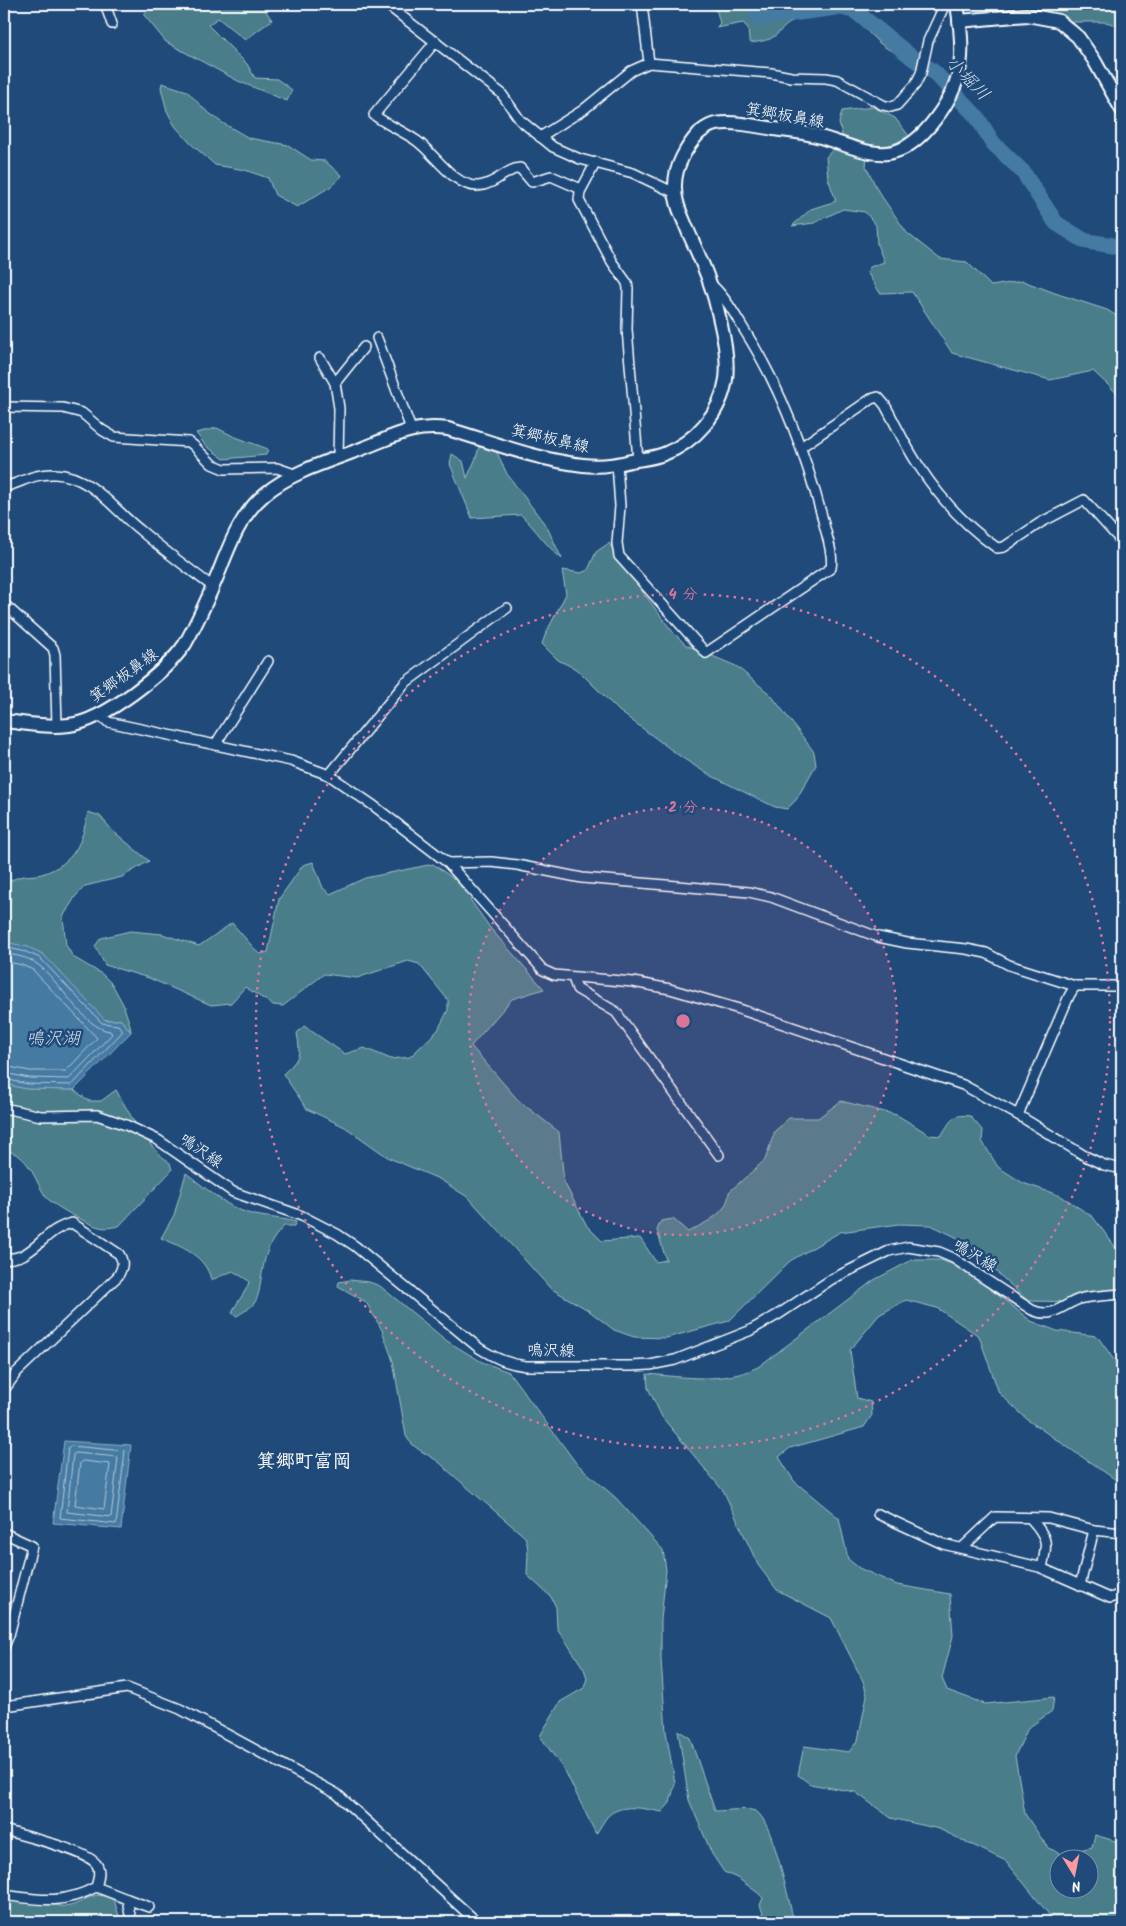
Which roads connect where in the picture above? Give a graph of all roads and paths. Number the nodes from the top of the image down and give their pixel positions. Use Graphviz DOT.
graph roads {
  1 [pos="105,4"];
  2 [pos="386,4"];
  3 [pos="642,4"];
  4 [pos="945,4"];
  5 [pos="956,4"];
  6 [pos="959,21"];
  7 [pos="112,24"];
  8 [pos="436,41"];
  9 [pos="649,64"];
  10 [pos="1122,110"];
  11 [pos="540,137"];
  12 [pos="596,162"];
  13 [pos="582,189"];
  14 [pos="675,193"];
  15 [pos="710,284"];
  16 [pos="377,338"];
  17 [pos="364,347"];
  18 [pos="320,358"];
  19 [pos="336,383"];
  20 [pos="4,408"];
  21 [pos="411,429"];
  22 [pos="801,446"];
  23 [pos="338,458"];
  24 [pos="638,460"];
  25 [pos="617,464"];
  26 [pos="296,475"];
  27 [pos="4,487"];
  28 [pos="1122,542"];
  29 [pos="213,587"];
  30 [pos="4,604"];
  31 [pos="507,608"];
  32 [pos="268,661"];
  33 [pos="100,715"];
  34 [pos="4,721"];
  35 [pos="57,726"];
  36 [pos="215,744"];
  37 [pos="329,776"];
  38 [pos="448,863"];
  39 [pos="573,978"];
  40 [pos="1075,986"];
  41 [pos="1122,986"];
  42 [pos="4,1108"];
  43 [pos="1018,1116"];
  44 [pos="719,1155"];
  45 [pos="1122,1169"];
  46 [pos="4,1260"];
  47 [pos="1122,1294"];
  48 [pos="4,1390"];
  49 [pos="878,1514"];
  50 [pos="1031,1519"];
  51 [pos="1094,1530"];
  52 [pos="4,1533"];
  53 [pos="1122,1533"];
  54 [pos="962,1548"];
  55 [pos="1042,1568"];
  56 [pos="1080,1585"];
  57 [pos="1122,1594"];
  58 [pos="4,1647"];
  59 [pos="4,1704"];
  60 [pos="4,1830"];
  61 [pos="96,1887"];
  62 [pos="4,1895"];
  63 [pos="128,1898"];
  64 [pos="149,1907"];
  65 [pos="129,1922"];
  66 [pos="477,1922"];
  1 -- 7 [label="street"];
  2 -- 8 [label="street"];
  3 -- 9 [label="street"];
  4 -- 9 [label="street"];
  5 -- 6 [label="main road, 箕郷板鼻線"];
  6 -- 10 [label="main road"];
  6 -- 14 [label="main road, 箕郷板鼻線"];
  8 -- 11 [label="street"];
  8 -- 13 [label="street"];
  9 -- 11 [label="street"];
  11 -- 12 [label="street"];
  12 -- 13 [label="street"];
  12 -- 14 [label="street"];
  13 -- 24 [label="street"];
  14 -- 15 [label="main road, 箕郷板鼻線"];
  15 -- 22 [label="street"];
  15 -- 24 [label="main road, 箕郷板鼻線"];
  16 -- 21 [label="street"];
  17 -- 19 [label="street"];
  18 -- 19 [label="street"];
  19 -- 23 [label="street"];
  20 -- 26 [label="street"];
  21 -- 23 [label="main road, 箕郷板鼻線"];
  21 -- 25 [label="main road, 箕郷板鼻線"];
  22 -- 25 [label="street"];
  22 -- 28 [label="street"];
  23 -- 26 [label="main road, 箕郷板鼻線"];
  24 -- 25 [label="main road, 箕郷板鼻線"];
  26 -- 29 [label="main road, 箕郷板鼻線"];
  27 -- 29 [label="street"];
  29 -- 33 [label="main road, 箕郷板鼻線"];
  30 -- 35 [label="street"];
  31 -- 37 [label="street"];
  32 -- 36 [label="street"];
  33 -- 35 [label="main road, 箕郷板鼻線"];
  33 -- 36 [label="street"];
  34 -- 35 [label="main road, 箕郷板鼻線"];
  36 -- 37 [label="street"];
  37 -- 38 [label="street"];
  38 -- 39 [label="street"];
  38 -- 40 [label="street"];
  39 -- 43 [label="street"];
  39 -- 44 [label="street"];
  40 -- 41 [label="street"];
  40 -- 43 [label="street"];
  42 -- 47 [label="street, 鳴沢線"];
  43 -- 45 [label="street"];
  46 -- 48 [label="street"];
  49 -- 54 [label="street"];
  50 -- 51 [label="street"];
  50 -- 54 [label="street"];
  50 -- 55 [label="street"];
  51 -- 53 [label="street"];
  51 -- 56 [label="street"];
  52 -- 58 [label="street"];
  54 -- 55 [label="street"];
  55 -- 56 [label="street"];
  56 -- 57 [label="street"];
  59 -- 66 [label="street"];
  60 -- 61 [label="street"];
  61 -- 62 [label="street"];
  61 -- 63 [label="street"];
  63 -- 64 [label="street"];
  63 -- 65 [label="street"];
}
